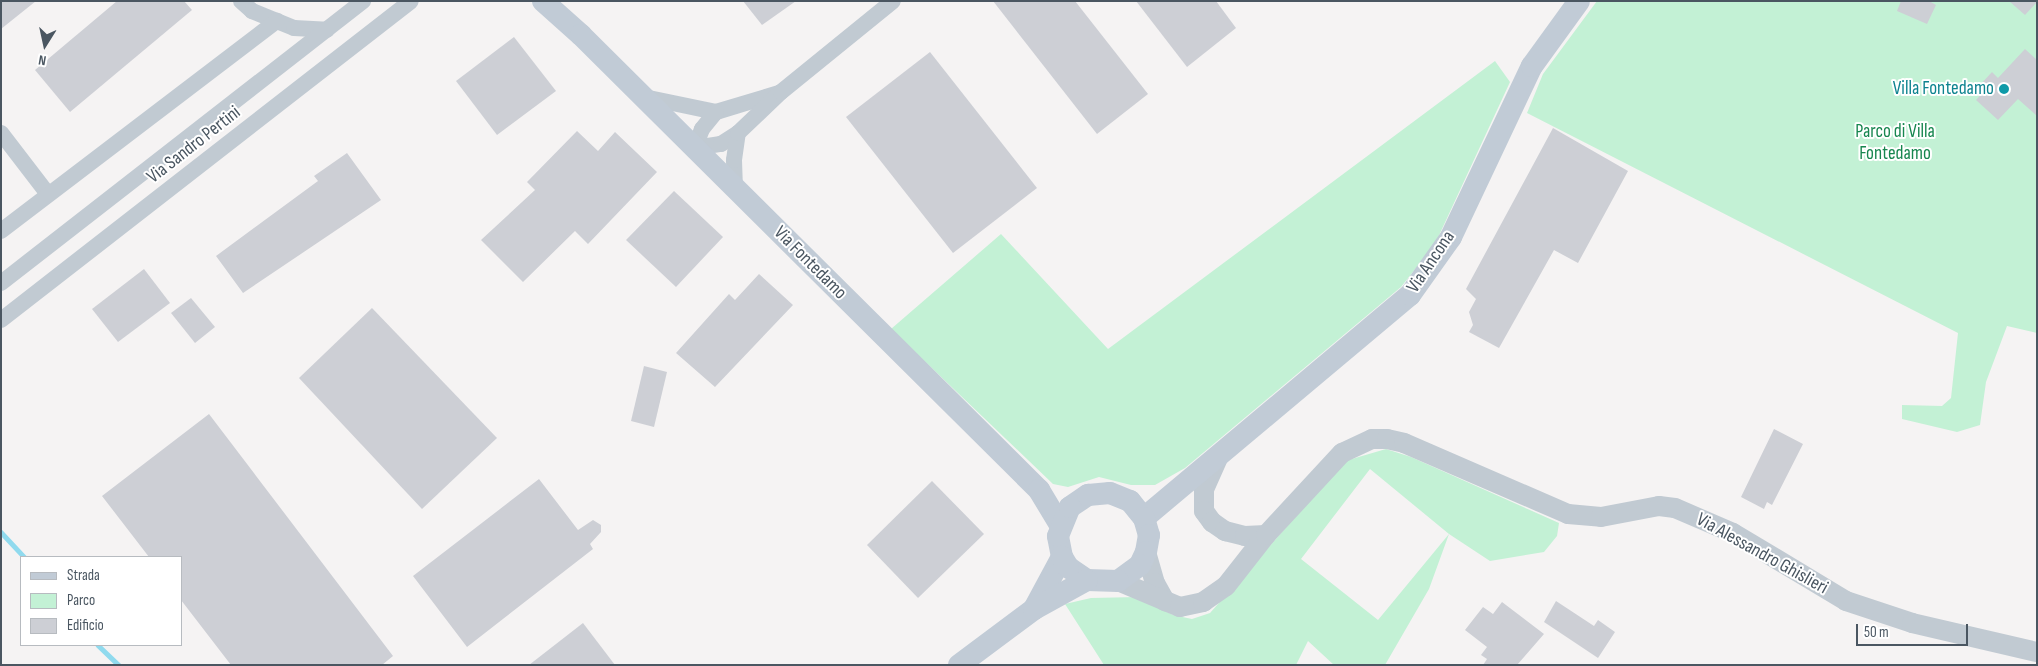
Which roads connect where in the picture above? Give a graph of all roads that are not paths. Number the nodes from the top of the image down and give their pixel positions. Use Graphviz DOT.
graph roads {
  1 [pos="241,1"];
  2 [pos="363,1"];
  3 [pos="410,1"];
  4 [pos="543,1"];
  5 [pos="564,1"];
  6 [pos="893,1"];
  7 [pos="1580,1"];
  8 [pos="277,21"];
  9 [pos="327,30"];
  10 [pos="581,35"];
  11 [pos="781,92"];
  12 [pos="644,97"];
  13 [pos="716,112"];
  14 [pos="1,133"];
  15 [pos="738,133"];
  16 [pos="695,148"];
  17 [pos="735,188"];
  18 [pos="48,194"];
  19 [pos="1,230"];
  20 [pos="1,283"];
  21 [pos="1,320"];
  22 [pos="1218,458"];
  23 [pos="1186,483"];
  24 [pos="1040,490"];
  25 [pos="1078,500"];
  26 [pos="1130,501"];
  27 [pos="1144,518"];
  28 [pos="1060,525"];
  29 [pos="1266,535"];
  30 [pos="1146,552"];
  31 [pos="1062,557"];
  32 [pos="1087,580"];
  33 [pos="1118,581"];
  34 [pos="1165,601"];
  35 [pos="1034,609"];
  36 [pos="2037,652"];
  37 [pos="959,665"];
  1 -- 8 [label="street"];
  2 -- 9 [label="street, Via Sandro Pertini"];
  3 -- 21 [label="street, Via Sandro Pertini"];
  4 -- 10 [label="main road, Via Fontedamo"];
  5 -- 10 [label="main road, Via Fontedamo"];
  6 -- 11 [label="street"];
  7 -- 22 [label="main road, Via Ancona"];
  8 -- 9 [label="street"];
  8 -- 18 [label="street"];
  9 -- 20 [label="street, Via Sandro Pertini"];
  10 -- 12 [label="main road, Via Fontedamo"];
  11 -- 13 [label="street"];
  11 -- 15 [label="street"];
  12 -- 13 [label="street"];
  12 -- 16 [label="main road, Via Fontedamo"];
  13 -- 16 [label="street"];
  14 -- 18 [label="street"];
  15 -- 16 [label="street"];
  15 -- 17 [label="street"];
  16 -- 17 [label="main road, Via Fontedamo"];
  17 -- 24 [label="main road, Via Fontedamo"];
  18 -- 19 [label="street"];
  22 -- 23 [label="main road, Via Ancona"];
  22 -- 29 [label="street"];
  23 -- 26 [label="main road, Via Ancona"];
  23 -- 27 [label="main road, Via Ancona"];
  24 -- 25 [label="main road, Via Fontedamo"];
  24 -- 28 [label="main road, Via Fontedamo"];
  25 -- 26 [label="main road"];
  25 -- 28 [label="main road"];
  26 -- 27 [label="main road"];
  27 -- 30 [label="main road"];
  28 -- 31 [label="main road"];
  29 -- 34 [label="street, Via Alessandro Ghislieri"];
  29 -- 36 [label="street, Via Alessandro Ghislieri"];
  30 -- 33 [label="main road"];
  30 -- 34 [label="street"];
  31 -- 32 [label="main road"];
  31 -- 35 [label="main road"];
  32 -- 33 [label="main road"];
  32 -- 35 [label="main road"];
  33 -- 34 [label="street, Via Alessandro Ghislieri"];
  35 -- 37 [label="main road"];
}
